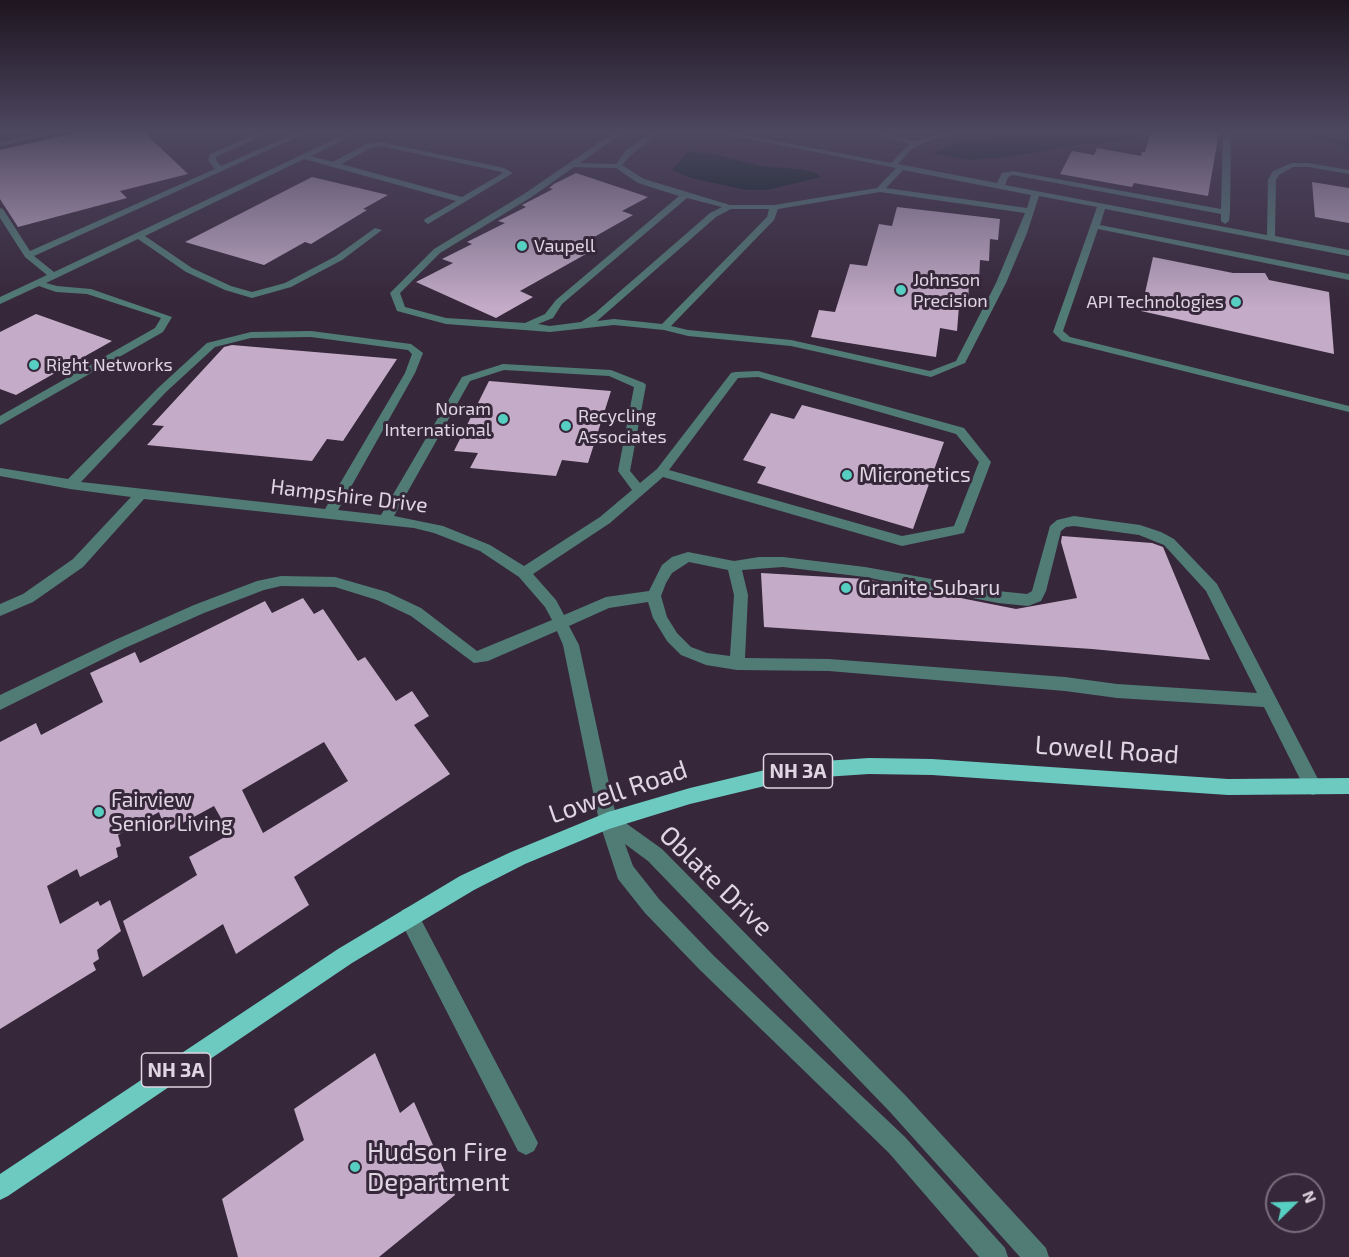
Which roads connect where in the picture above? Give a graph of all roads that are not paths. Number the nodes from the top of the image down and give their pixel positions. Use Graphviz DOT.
graph roads {
  1 [pos="173,191"];
  2 [pos="232,191"];
  3 [pos="429,191"];
  4 [pos="480,191"];
  5 [pos="532,191"];
  6 [pos="671,191"];
  7 [pos="876,191"];
  8 [pos="885,191"];
  9 [pos="1024,191"];
  10 [pos="1109,191"];
  11 [pos="1226,191"];
  12 [pos="1272,191"];
  13 [pos="1036,193"];
  14 [pos="685,195"];
  15 [pos="464,200"];
  16 [pos="1102,206"];
  17 [pos="730,207"];
  18 [pos="774,207"];
  19 [pos="0,211"];
  20 [pos="1031,211"];
  21 [pos="1226,212"];
  22 [pos="428,220"];
  23 [pos="1094,226"];
  24 [pos="378,230"];
  25 [pos="1225,230"];
  26 [pos="138,235"];
  27 [pos="1271,238"];
  28 [pos="1348,253"];
  29 [pos="28,255"];
  30 [pos="54,276"];
  31 [pos="1349,278"];
  32 [pos="38,283"];
  33 [pos="0,301"];
  34 [pos="584,325"];
  35 [pos="526,326"];
  36 [pos="664,327"];
  37 [pos="1349,409"];
  38 [pos="0,421"];
  39 [pos="0,472"];
  40 [pos="661,472"];
  41 [pos="70,485"];
  42 [pos="639,491"];
  43 [pos="141,494"];
  44 [pos="329,514"];
  45 [pos="385,520"];
  46 [pos="734,566"];
  47 [pos="524,573"];
  48 [pos="654,596"];
  49 [pos="0,610"];
  50 [pos="562,623"];
  51 [pos="736,664"];
  52 [pos="1268,700"];
  53 [pos="0,703"];
  54 [pos="1349,786"];
  55 [pos="1312,787"];
  56 [pos="608,821"];
  57 [pos="409,918"];
  58 [pos="526,1143"];
  59 [pos="0,1188"];
  60 [pos="996,1257"];
  61 [pos="1037,1257"];
  1 -- 29 [label="street"];
  2 -- 26 [label="street"];
  3 -- 15 [label="street"];
  4 -- 15 [label="street"];
  5 -- 35 [label="street"];
  6 -- 14 [label="street"];
  7 -- 18 [label="street"];
  8 -- 20 [label="street"];
  9 -- 13 [label="street"];
  10 -- 21 [label="street"];
  11 -- 21 [label="street"];
  12 -- 27 [label="street"];
  13 -- 16 [label="street"];
  13 -- 20 [label="street"];
  14 -- 17 [label="street"];
  14 -- 35 [label="street"];
  15 -- 22 [label="street"];
  16 -- 23 [label="street"];
  16 -- 25 [label="street"];
  17 -- 18 [label="street"];
  17 -- 34 [label="street"];
  18 -- 36 [label="street"];
  19 -- 29 [label="street"];
  20 -- 36 [label="street"];
  21 -- 25 [label="street"];
  23 -- 31 [label="street"];
  23 -- 37 [label="street"];
  24 -- 26 [label="street"];
  25 -- 27 [label="street"];
  26 -- 30 [label="street"];
  27 -- 28 [label="street"];
  28 -- 31 [label="street"];
  29 -- 30 [label="street"];
  30 -- 32 [label="street"];
  32 -- 33 [label="street"];
  32 -- 38 [label="street"];
  34 -- 35 [label="street"];
  34 -- 36 [label="street"];
  39 -- 41 [label="street, Hampshire Drive"];
  40 -- 40 [label="street"];
  40 -- 42 [label="street"];
  41 -- 43 [label="street, Hampshire Drive"];
  41 -- 44 [label="street"];
  42 -- 45 [label="street"];
  42 -- 47 [label="street"];
  43 -- 44 [label="street, Hampshire Drive"];
  43 -- 49 [label="street"];
  44 -- 45 [label="street, Hampshire Drive"];
  45 -- 47 [label="street, Hampshire Drive"];
  46 -- 48 [label="street"];
  46 -- 51 [label="street"];
  46 -- 52 [label="street"];
  47 -- 50 [label="street, Hampshire Drive"];
  48 -- 50 [label="street"];
  48 -- 51 [label="street"];
  50 -- 53 [label="street"];
  50 -- 56 [label="street, Hampshire Drive"];
  51 -- 52 [label="street"];
  52 -- 55 [label="street"];
  54 -- 55 [label="main road, Lowell Road / NH 3A"];
  55 -- 56 [label="main road, Lowell Road / NH 3A"];
  56 -- 57 [label="main road, Lowell Road / NH 3A"];
  56 -- 60 [label="street"];
  56 -- 61 [label="street, Oblate Drive"];
  57 -- 58 [label="street"];
  57 -- 59 [label="main road, Lowell Road / NH 3A"];
}
